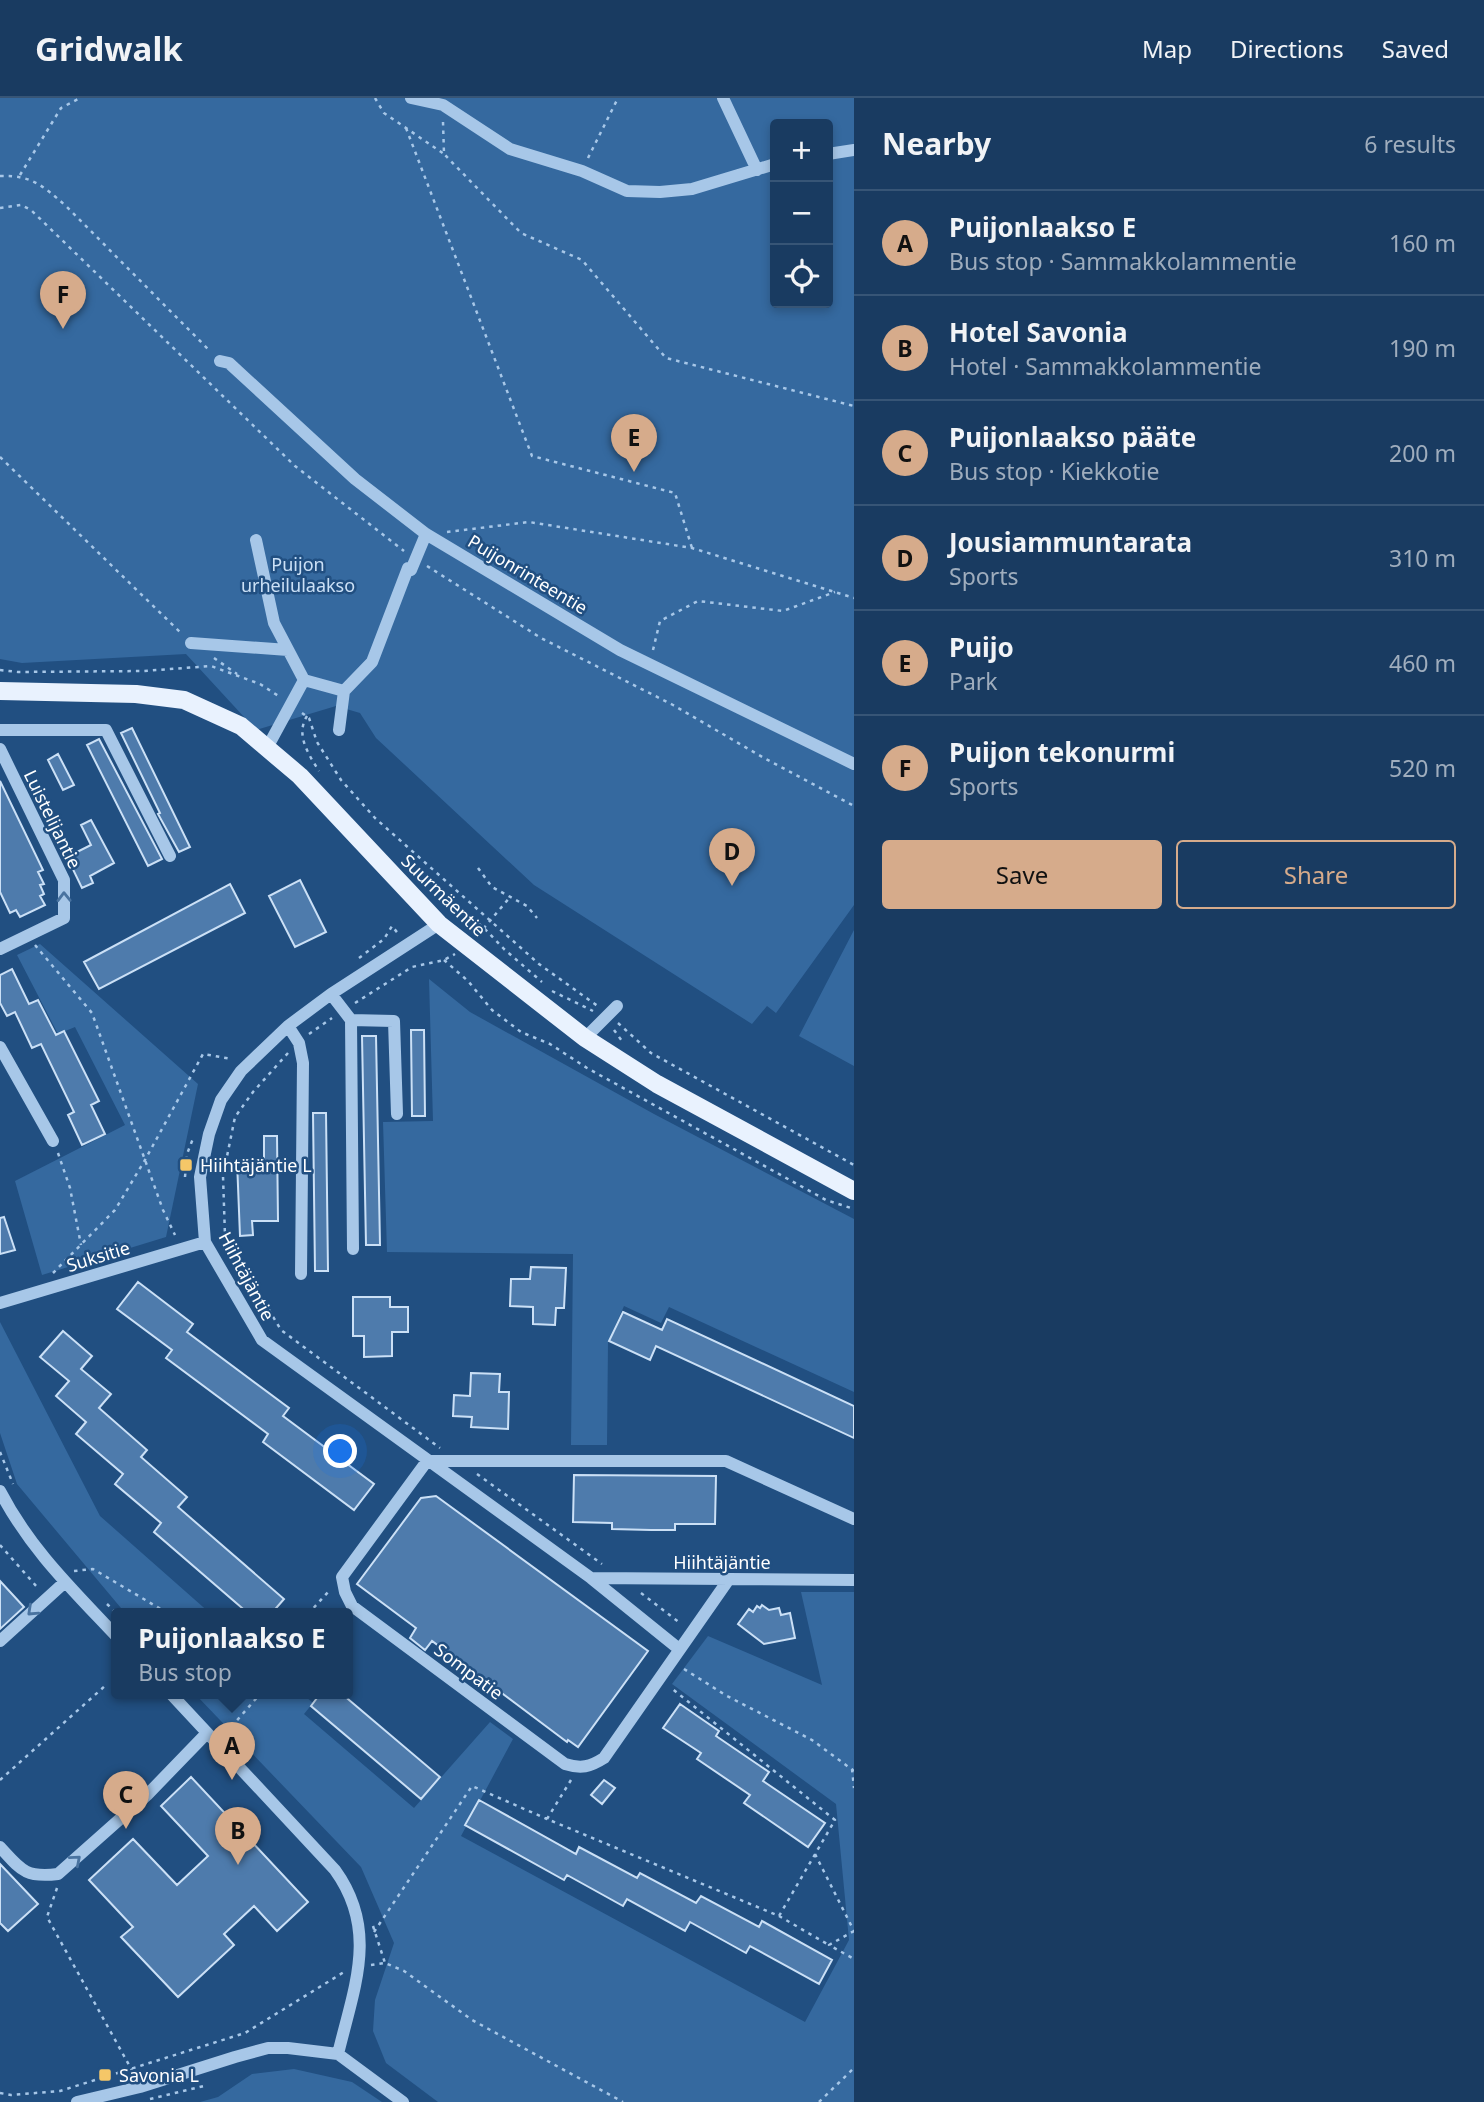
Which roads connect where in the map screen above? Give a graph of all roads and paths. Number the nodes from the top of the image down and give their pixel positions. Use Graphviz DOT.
graph roads {
  1 [pos="80,98"];
  2 [pos="375,98"];
  3 [pos="411,98"];
  4 [pos="618,98"];
  5 [pos="723,98"];
  6 [pos="443,105"];
  7 [pos="406,128"];
  8 [pos="854,150"];
  9 [pos="833,153"];
  10 [pos="444,154"];
  11 [pos="770,166"];
  12 [pos="757,170"];
  13 [pos="582,171"];
  14 [pos="20,175"];
  15 [pos="0,176"];
  16 [pos="0,208"];
  17 [pos="220,361"];
  18 [pos="854,406"];
  19 [pos="0,458"];
  20 [pos="426,534"];
  21 [pos="256,540"];
  22 [pos="692,548"];
  23 [pos="415,559"];
  24 [pos="836,592"];
  25 [pos="854,597"];
  26 [pos="191,643"];
  27 [pos="288,650"];
  28 [pos="649,664"];
  29 [pos="0,670"];
  30 [pos="241,676"];
  31 [pos="304,680"];
  32 [pos="0,691"];
  33 [pos="344,691"];
  34 [pos="291,704"];
  35 [pos="308,717"];
  36 [pos="0,730"];
  37 [pos="339,730"];
  38 [pos="267,748"];
  39 [pos="0,749"];
  40 [pos="854,764"];
  41 [pos="322,775"];
  42 [pos="854,806"];
  43 [pos="170,856"];
  44 [pos="403,862"];
  45 [pos="478,868"];
  46 [pos="511,896"];
  47 [pos="537,918"];
  48 [pos="490,921"];
  49 [pos="439,924"];
  50 [pos="484,928"];
  51 [pos="27,936"];
  52 [pos="467,948"];
  53 [pos="0,949"];
  54 [pos="541,982"];
  55 [pos="551,990"];
  56 [pos="331,994"];
  57 [pos="609,1013"];
  58 [pos="347,1015"];
  59 [pos="288,1026"];
  60 [pos="585,1038"];
  61 [pos="299,1043"];
  62 [pos="623,1043"];
  63 [pos="0,1047"];
  64 [pos="238,1060"];
  65 [pos="397,1114"];
  66 [pos="53,1141"];
  67 [pos="145,1160"];
  68 [pos="854,1165"];
  69 [pos="854,1191"];
  70 [pos="176,1238"];
  71 [pos="205,1242"];
  72 [pos="81,1245"];
  73 [pos="353,1249"];
  74 [pos="301,1274"];
  75 [pos="48,1278"];
  76 [pos="0,1303"];
  77 [pos="0,1452"];
  78 [pos="427,1461"];
  79 [pos="459,1461"];
  80 [pos="15,1489"];
  81 [pos="0,1491"];
  82 [pos="854,1519"];
  83 [pos="0,1545"];
  84 [pos="601,1563"];
  85 [pos="342,1577"];
  86 [pos="591,1578"];
  87 [pos="623,1579"];
  88 [pos="729,1579"];
  89 [pos="83,1580"];
  90 [pos="854,1580"];
  91 [pos="65,1582"];
  92 [pos="41,1591"];
  93 [pos="100,1597"];
  94 [pos="111,1608"];
  95 [pos="159,1608"];
  96 [pos="314,1608"];
  97 [pos="111,1631"];
  98 [pos="691,1632"];
  99 [pos="0,1641"];
  100 [pos="679,1649"];
  101 [pos="672,1661"];
  102 [pos="660,1679"];
  103 [pos="106,1685"];
  104 [pos="175,1699"];
  105 [pos="256,1699"];
  106 [pos="207,1733"];
  107 [pos="226,1733"];
  108 [pos="579,1768"];
  109 [pos="853,1770"];
  110 [pos="0,1780"];
  111 [pos="854,1788"];
  112 [pos="547,1818"];
  113 [pos="0,1847"];
  114 [pos="815,1854"];
  115 [pos="58,1874"];
  116 [pos="779,1916"];
  117 [pos="854,1931"];
  118 [pos="374,1932"];
  119 [pos="829,1945"];
  120 [pos="854,1959"];
  121 [pos="359,1967"];
  122 [pos="338,2054"];
  123 [pos="131,2068"];
  124 [pos="854,2068"];
  125 [pos="204,2086"];
  126 [pos="0,2093"];
  127 [pos="146,2099"];
  128 [pos="77,2102"];
  129 [pos="403,2102"];
  130 [pos="623,2102"];
  131 [pos="819,2102"];
  1 -- 14 [label="path"];
  2 -- 7 [label="path"];
  3 -- 6 [label="street"];
  4 -- 13 [label="path"];
  5 -- 12 [label="street"];
  6 -- 10 [label="path"];
  6 -- 13 [label="street"];
  7 -- 10 [label="path"];
  7 -- 22 [label="path"];
  8 -- 9 [label="street"];
  10 -- 18 [label="path"];
  11 -- 12 [label="street"];
  12 -- 13 [label="street"];
  14 -- 15 [label="path"];
  14 -- 17 [label="path"];
  16 -- 23 [label="path"];
  17 -- 20 [label="street, Puijonrinteentie"];
  19 -- 26 [label="path"];
  20 -- 22 [label="path"];
  20 -- 23 [label="street"];
  20 -- 28 [label="street, Puijonrinteentie"];
  21 -- 27 [label="street"];
  22 -- 24 [label="path"];
  23 -- 33 [label="street"];
  23 -- 42 [label="path"];
  24 -- 25 [label="path"];
  24 -- 28 [label="path"];
  26 -- 27 [label="street"];
  26 -- 30 [label="path"];
  27 -- 31 [label="street"];
  28 -- 40 [label="street, Puijonrinteentie"];
  29 -- 30 [label="path"];
  30 -- 34 [label="path"];
  31 -- 33 [label="street"];
  31 -- 34 [label="street"];
  32 -- 38 [label="main road, Suurmäentie"];
  33 -- 37 [label="street"];
  34 -- 35 [label="path"];
  34 -- 38 [label="street"];
  35 -- 41 [label="path"];
  35 -- 48 [label="path"];
  36 -- 43 [label="street"];
  38 -- 49 [label="main road, Suurmäentie"];
  51 -- 39 [label="street, Luistelijantie, one-way"];
  44 -- 50 [label="path"];
  45 -- 46 [label="path"];
  46 -- 47 [label="path"];
  46 -- 48 [label="path"];
  48 -- 50 [label="path"];
  48 -- 57 [label="path"];
  49 -- 52 [label="main road, Suurmäentie"];
  49 -- 56 [label="street, Hiihtäjäntie"];
  50 -- 52 [label="path"];
  50 -- 54 [label="path"];
  51 -- 53 [label="street, Luistelijantie"];
  51 -- 67 [label="path"];
  52 -- 58 [label="path"];
  52 -- 60 [label="main road, Suurmäentie"];
  55 -- 57 [label="path"];
  56 -- 58 [label="street"];
  56 -- 59 [label="street, Hiihtäjäntie"];
  57 -- 60 [label="street"];
  57 -- 62 [label="path"];
  57 -- 68 [label="path"];
  58 -- 61 [label="path"];
  58 -- 65 [label="street"];
  58 -- 73 [label="street"];
  59 -- 61 [label="street"];
  59 -- 71 [label="street, Hiihtäjäntie"];
  60 -- 69 [label="main road, Suurmäentie"];
  61 -- 74 [label="street"];
  61 -- 79 [label="path"];
  63 -- 66 [label="street"];
  64 -- 67 [label="path"];
  66 -- 72 [label="path"];
  67 -- 70 [label="path"];
  67 -- 72 [label="path"];
  71 -- 76 [label="street, Suksitie"];
  71 -- 78 [label="street, Hiihtäjäntie"];
  72 -- 75 [label="path"];
  77 -- 80 [label="path"];
  78 -- 79 [label="street"];
  78 -- 85 [label="street"];
  78 -- 86 [label="street, Hiihtäjäntie"];
  79 -- 82 [label="street"];
  79 -- 84 [label="path"];
  81 -- 91 [label="street"];
  83 -- 92 [label="path"];
  85 -- 96 [label="path"];
  85 -- 108 [label="street, Sompatie"];
  86 -- 87 [label="street, Hiihtäjäntie"];
  86 -- 100 [label="street, Hiihtäjäntie"];
  87 -- 88 [label="street, Hiihtäjäntie"];
  87 -- 98 [label="path"];
  88 -- 90 [label="street, Hiihtäjäntie"];
  88 -- 98 [label="street"];
  89 -- 95 [label="path"];
  91 -- 97 [label="street"];
  91 -- 99 [label="street, one-way"];
  93 -- 94 [label="path"];
  98 -- 100 [label="street"];
  100 -- 101 [label="street"];
  101 -- 102 [label="street"];
  101 -- 109 [label="path"];
  102 -- 108 [label="street"];
  102 -- 114 [label="path"];
  103 -- 110 [label="path"];
  104 -- 106 [label="street"];
  105 -- 107 [label="path"];
  115 -- 106 [label="street, one-way"];
  106 -- 121 [label="street"];
  108 -- 112 [label="path"];
  109 -- 111 [label="path"];
  112 -- 116 [label="path"];
  112 -- 118 [label="path"];
  113 -- 115 [label="street"];
  114 -- 116 [label="path"];
  114 -- 117 [label="path"];
  115 -- 123 [label="path"];
  116 -- 119 [label="path"];
  117 -- 119 [label="path"];
  119 -- 120 [label="path"];
  121 -- 122 [label="street"];
  121 -- 123 [label="path"];
  121 -- 130 [label="path"];
  122 -- 128 [label="street"];
  122 -- 129 [label="street"];
  123 -- 126 [label="path"];
  124 -- 131 [label="path"];
  125 -- 127 [label="path"];
}
